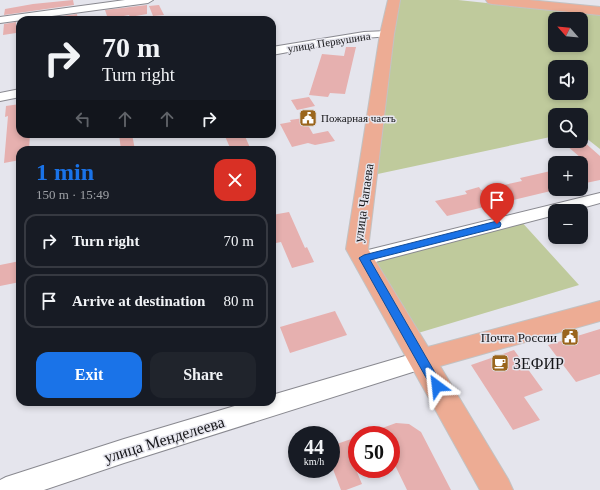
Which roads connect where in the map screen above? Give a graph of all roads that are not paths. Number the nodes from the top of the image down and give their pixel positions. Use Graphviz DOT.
graph roads {
  1 [pos="148,0"];
  2 [pos="394,0"];
  3 [pos="492,0"];
  4 [pos="93,4"];
  5 [pos="600,11"];
  6 [pos="23,16"];
  7 [pos="97,16"];
  8 [pos="16,17"];
  9 [pos="0,20"];
  10 [pos="387,34"];
  11 [pos="276,50"];
  12 [pos="16,94"];
  13 [pos="0,97"];
  14 [pos="600,198"];
  15 [pos="364,258"];
  16 [pos="600,311"];
  17 [pos="422,360"];
  18 [pos="276,404"];
  19 [pos="270,406"];
  20 [pos="31,486"];
  21 [pos="6,490"];
  22 [pos="497,490"];
  1 -- 4 [label="street"];
  2 -- 10 [label="main road, улица Чапаева"];
  3 -- 5 [label="main road"];
  4 -- 6 [label="street"];
  4 -- 7 [label="street"];
  8 -- 9 [label="street"];
  10 -- 11 [label="street, улица Первушина"];
  10 -- 15 [label="main road, улица Чапаева"];
  12 -- 13 [label="street"];
  14 -- 15 [label="street"];
  15 -- 17 [label="main road, улица Чапаева"];
  16 -- 17 [label="main road, улица Менделеева"];
  17 -- 18 [label="street, улица Менделеева"];
  17 -- 22 [label="main road, улица Чапаева"];
  19 -- 20 [label="street, улица Менделеева"];
  20 -- 21 [label="street, улица Менделеева"];
}
